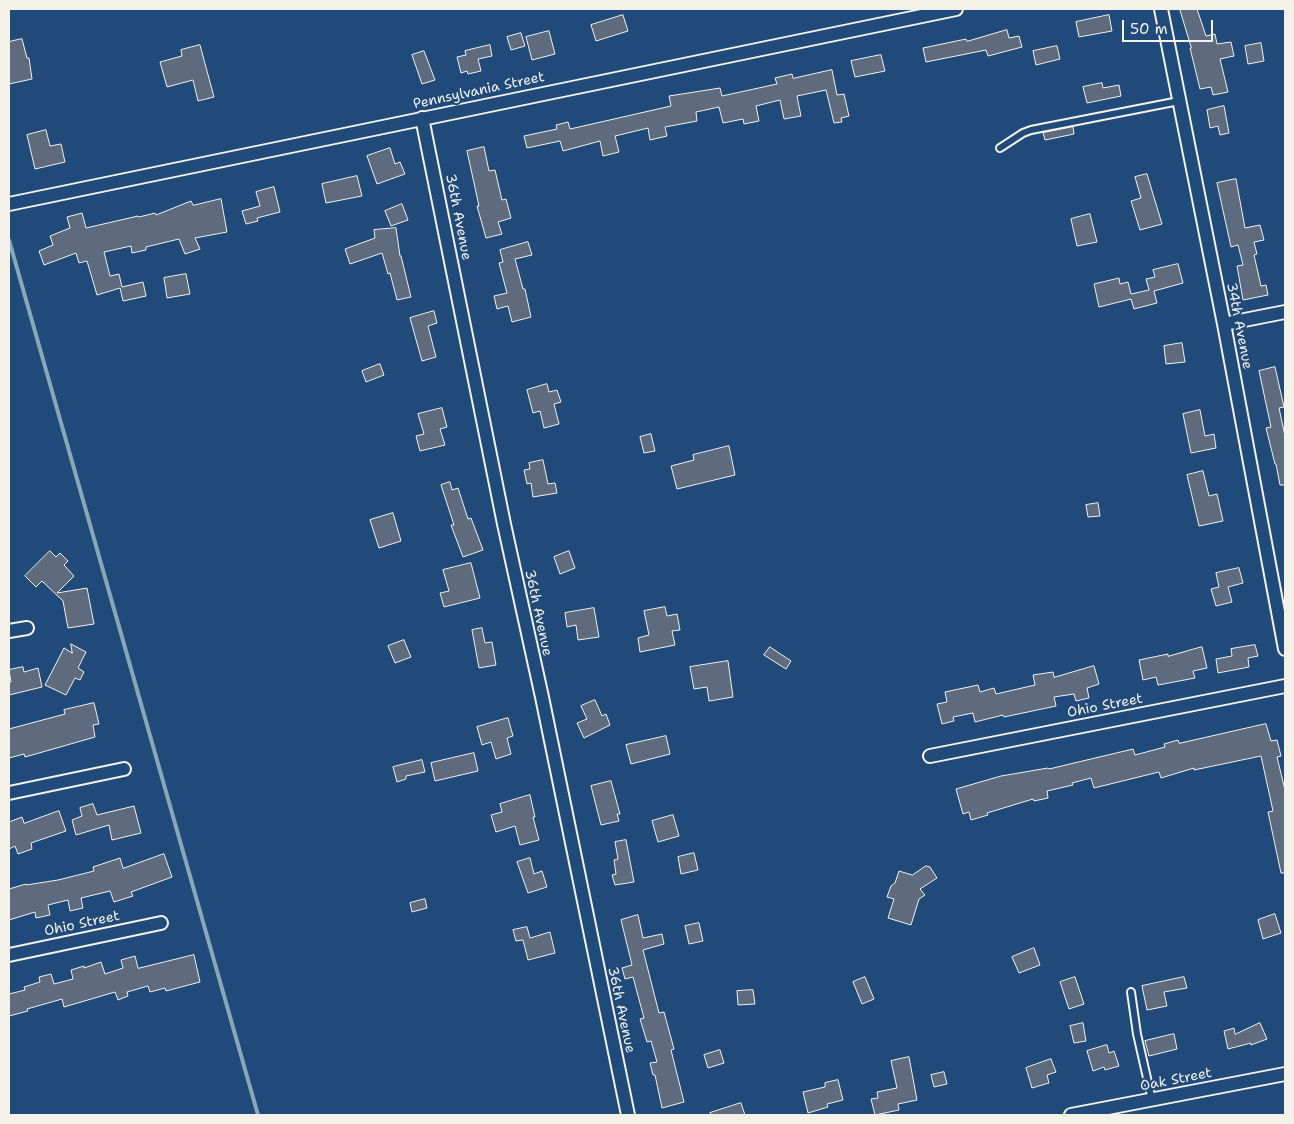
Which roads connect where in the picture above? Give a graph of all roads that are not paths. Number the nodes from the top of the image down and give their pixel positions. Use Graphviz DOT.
graph roads {
  1 [pos="956,9"];
  2 [pos="1161,9"];
  3 [pos="1180,100"];
  4 [pos="422,118"];
  5 [pos="1000,148"];
  6 [pos="9,204"];
  7 [pos="1285,312"];
  8 [pos="1224,324"];
  9 [pos="27,628"];
  10 [pos="9,631"];
  11 [pos="1285,649"];
  12 [pos="1285,686"];
  13 [pos="930,756"];
  14 [pos="124,769"];
  15 [pos="9,793"];
  16 [pos="161,923"];
  17 [pos="9,955"];
  18 [pos="1131,992"];
  19 [pos="1285,1074"];
  20 [pos="1152,1100"];
  21 [pos="628,1115"];
  22 [pos="1072,1115"];
  1 -- 4 [label="street, Pennsylvania Street"];
  2 -- 3 [label="street, 34th Avenue"];
  3 -- 5 [label="lane"];
  3 -- 8 [label="street, 34th Avenue"];
  4 -- 6 [label="street, Pennsylvania Street"];
  4 -- 21 [label="street, 36th Avenue"];
  7 -- 8 [label="street"];
  8 -- 11 [label="street, 34th Avenue"];
  9 -- 10 [label="street"];
  12 -- 13 [label="street, Ohio Street"];
  14 -- 15 [label="street"];
  16 -- 17 [label="street, Ohio Street"];
  18 -- 20 [label="lane"];
  19 -- 20 [label="street, Oak Street"];
  20 -- 22 [label="street, Oak Street"];
}
